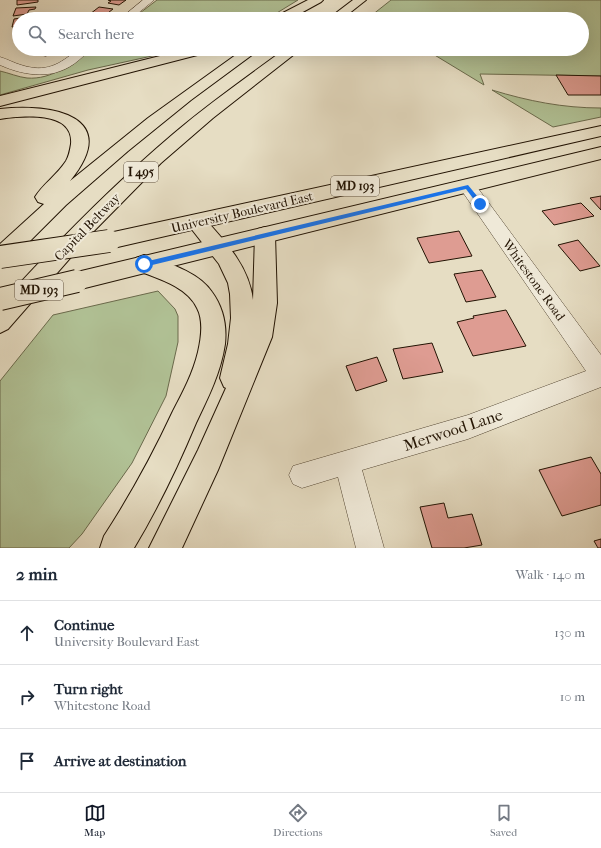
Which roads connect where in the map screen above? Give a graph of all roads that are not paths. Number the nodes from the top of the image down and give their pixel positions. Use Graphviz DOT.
graph roads {
  1 [pos="149,0"];
  2 [pos="317,0"];
  3 [pos="325,0"];
  4 [pos="360,0"];
  5 [pos="133,12"];
  6 [pos="294,12"];
  7 [pos="307,12"];
  8 [pos="344,12"];
  9 [pos="76,56"];
  10 [pos="177,56"];
  11 [pos="243,56"];
  12 [pos="285,56"];
  13 [pos="0,61"];
  14 [pos="0,101"];
  15 [pos="0,114"];
  16 [pos="601,131"];
  17 [pos="601,153"];
  18 [pos="468,187"];
  19 [pos="196,222"];
  20 [pos="265,235"];
  21 [pos="109,241"];
  22 [pos="0,245"];
  23 [pos="218,246"];
  24 [pos="0,257"];
  25 [pos="144,264"];
  26 [pos="0,265"];
  27 [pos="8,302"];
  28 [pos="0,322"];
  29 [pos="0,326"];
  30 [pos="601,373"];
  31 [pos="601,376"];
  32 [pos="208,460"];
  33 [pos="347,462"];
  34 [pos="302,475"];
  35 [pos="116,548"];
  36 [pos="165,548"];
  37 [pos="370,548"];
  1 -- 5 [label="street"];
  2 -- 6 [label="main road"];
  3 -- 7 [label="main road"];
  4 -- 8 [label="main road"];
  9 -- 13 [label="street"];
  10 -- 14 [label="main road"];
  11 -- 24 [label="main road, I 495"];
  12 -- 27 [label="main road, Capital Beltway / I 495"];
  15 -- 22 [label="main road"];
  16 -- 19 [label="main road, University Boulevard East / MD 193"];
  17 -- 18 [label="main road, MD 193"];
  18 -- 20 [label="main road, MD 193"];
  18 -- 30 [label="street, Whitestone Road"];
  19 -- 21 [label="main road, University Boulevard East / MD 193"];
  19 -- 23 [label="main road"];
  20 -- 23 [label="main road, MD 193"];
  20 -- 32 [label="main road"];
  21 -- 24 [label="main road, bridge"];
  21 -- 26 [label="main road, University Boulevard East / MD 193, bridge"];
  23 -- 25 [label="main road, MD 193"];
  23 -- 32 [label="main road"];
  25 -- 27 [label="main road, MD 193, bridge"];
  25 -- 35 [label="main road"];
  27 -- 28 [label="main road, Capital Beltway / I 495"];
  27 -- 29 [label="main road"];
  31 -- 33 [label="street, Merwood Lane"];
  32 -- 36 [label="main road"];
  33 -- 34 [label="street, Merwood Lane"];
  33 -- 37 [label="street"];
}
